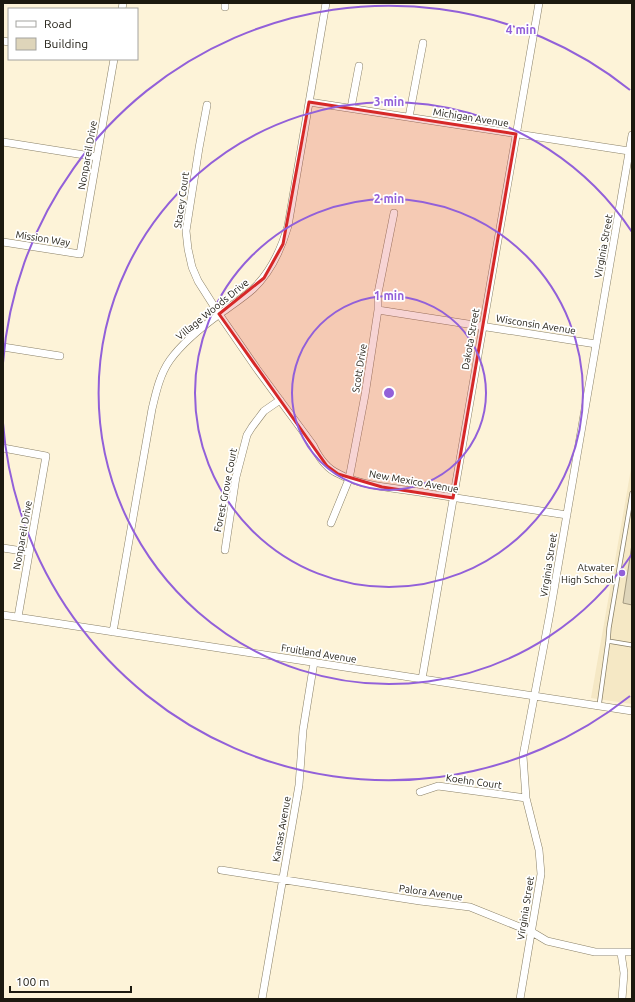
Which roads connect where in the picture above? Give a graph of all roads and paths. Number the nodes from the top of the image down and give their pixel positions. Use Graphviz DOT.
graph roads {
  1 [pos="326,3"];
  2 [pos="539,3"];
  3 [pos="423,43"];
  4 [pos="114,60"];
  5 [pos="359,66"];
  6 [pos="309,102"];
  7 [pos="208,105"];
  8 [pos="351,108"];
  9 [pos="409,117"];
  10 [pos="516,134"];
  11 [pos="632,135"];
  12 [pos="3,142"];
  13 [pos="629,151"];
  14 [pos="97,157"];
  15 [pos="394,213"];
  16 [pos="3,242"];
  17 [pos="80,254"];
  18 [pos="378,310"];
  19 [pos="219,314"];
  20 [pos="483,326"];
  21 [pos="596,344"];
  22 [pos="3,347"];
  23 [pos="60,356"];
  24 [pos="280,400"];
  25 [pos="3,448"];
  26 [pos="349,479"];
  27 [pos="632,493"];
  28 [pos="453,498"];
  29 [pos="567,514"];
  30 [pos="331,523"];
  31 [pos="3,548"];
  32 [pos="225,550"];
  33 [pos="28,552"];
  34 [pos="3,615"];
  35 [pos="18,617"];
  36 [pos="113,632"];
  37 [pos="608,641"];
  38 [pos="632,645"];
  39 [pos="314,662"];
  40 [pos="422,679"];
  41 [pos="534,696"];
  42 [pos="599,706"];
  43 [pos="632,711"];
  44 [pos="420,792"];
  45 [pos="526,798"];
  46 [pos="221,870"];
  47 [pos="283,880"];
  48 [pos="532,932"];
  49 [pos="632,952"];
  50 [pos="621,953"];
  51 [pos="262,999"];
  52 [pos="520,999"];
  53 [pos="622,999"];
  1 -- 6 [label="street, Village Woods Drive"];
  2 -- 10 [label="street, Dakota Street"];
  3 -- 9 [label="street"];
  4 -- 14 [label="street, Nonpareil Drive"];
  5 -- 8 [label="street"];
  6 -- 8 [label="street, Michigan Avenue"];
  6 -- 19 [label="street, Village Woods Drive"];
  7 -- 19 [label="street, Stacey Court"];
  8 -- 9 [label="street, Michigan Avenue"];
  9 -- 10 [label="street, Michigan Avenue"];
  10 -- 13 [label="street, Michigan Avenue"];
  10 -- 20 [label="street, Dakota Street"];
  11 -- 13 [label="street, Virginia Street"];
  12 -- 14 [label="street"];
  13 -- 21 [label="street, Virginia Street"];
  14 -- 17 [label="street, Nonpareil Drive"];
  15 -- 18 [label="street, Scott Drive"];
  16 -- 17 [label="street, Mission Way"];
  18 -- 20 [label="street, Wisconsin Avenue"];
  18 -- 26 [label="street, Scott Drive"];
  19 -- 24 [label="street, New Mexico Avenue"];
  19 -- 36 [label="street, Village Woods Drive"];
  20 -- 21 [label="street, Wisconsin Avenue"];
  20 -- 28 [label="street, Dakota Street"];
  21 -- 29 [label="street, Virginia Street"];
  22 -- 23 [label="street"];
  24 -- 26 [label="street, New Mexico Avenue"];
  24 -- 32 [label="street, Forest Grove Court"];
  25 -- 33 [label="street, Nonpareil Drive"];
  26 -- 28 [label="street, New Mexico Avenue"];
  26 -- 30 [label="street, Scott Drive"];
  27 -- 37 [label="lane"];
  28 -- 29 [label="street, New Mexico Avenue"];
  28 -- 40 [label="street, Dakota Street"];
  29 -- 41 [label="street, Virginia Street"];
  31 -- 33 [label="street"];
  33 -- 35 [label="street, Nonpareil Drive"];
  34 -- 35 [label="street, Fruitland Avenue"];
  35 -- 36 [label="street, Fruitland Avenue"];
  36 -- 39 [label="street, Fruitland Avenue"];
  37 -- 38 [label="lane"];
  37 -- 42 [label="lane"];
  39 -- 40 [label="street, Fruitland Avenue"];
  39 -- 47 [label="street, Kansas Avenue"];
  40 -- 41 [label="street, Fruitland Avenue"];
  41 -- 42 [label="street, Fruitland Avenue"];
  41 -- 45 [label="street, Virginia Street"];
  42 -- 43 [label="street, Fruitland Avenue"];
  44 -- 45 [label="street, Koehn Court"];
  45 -- 48 [label="street, Virginia Street"];
  46 -- 47 [label="street, Palora Avenue"];
  47 -- 48 [label="street, Palora Avenue"];
  47 -- 51 [label="street, Kansas Avenue"];
  48 -- 50 [label="street, Palora Avenue"];
  48 -- 52 [label="street, Virginia Street"];
  49 -- 50 [label="street, Palora Avenue"];
  50 -- 53 [label="street"];
}
